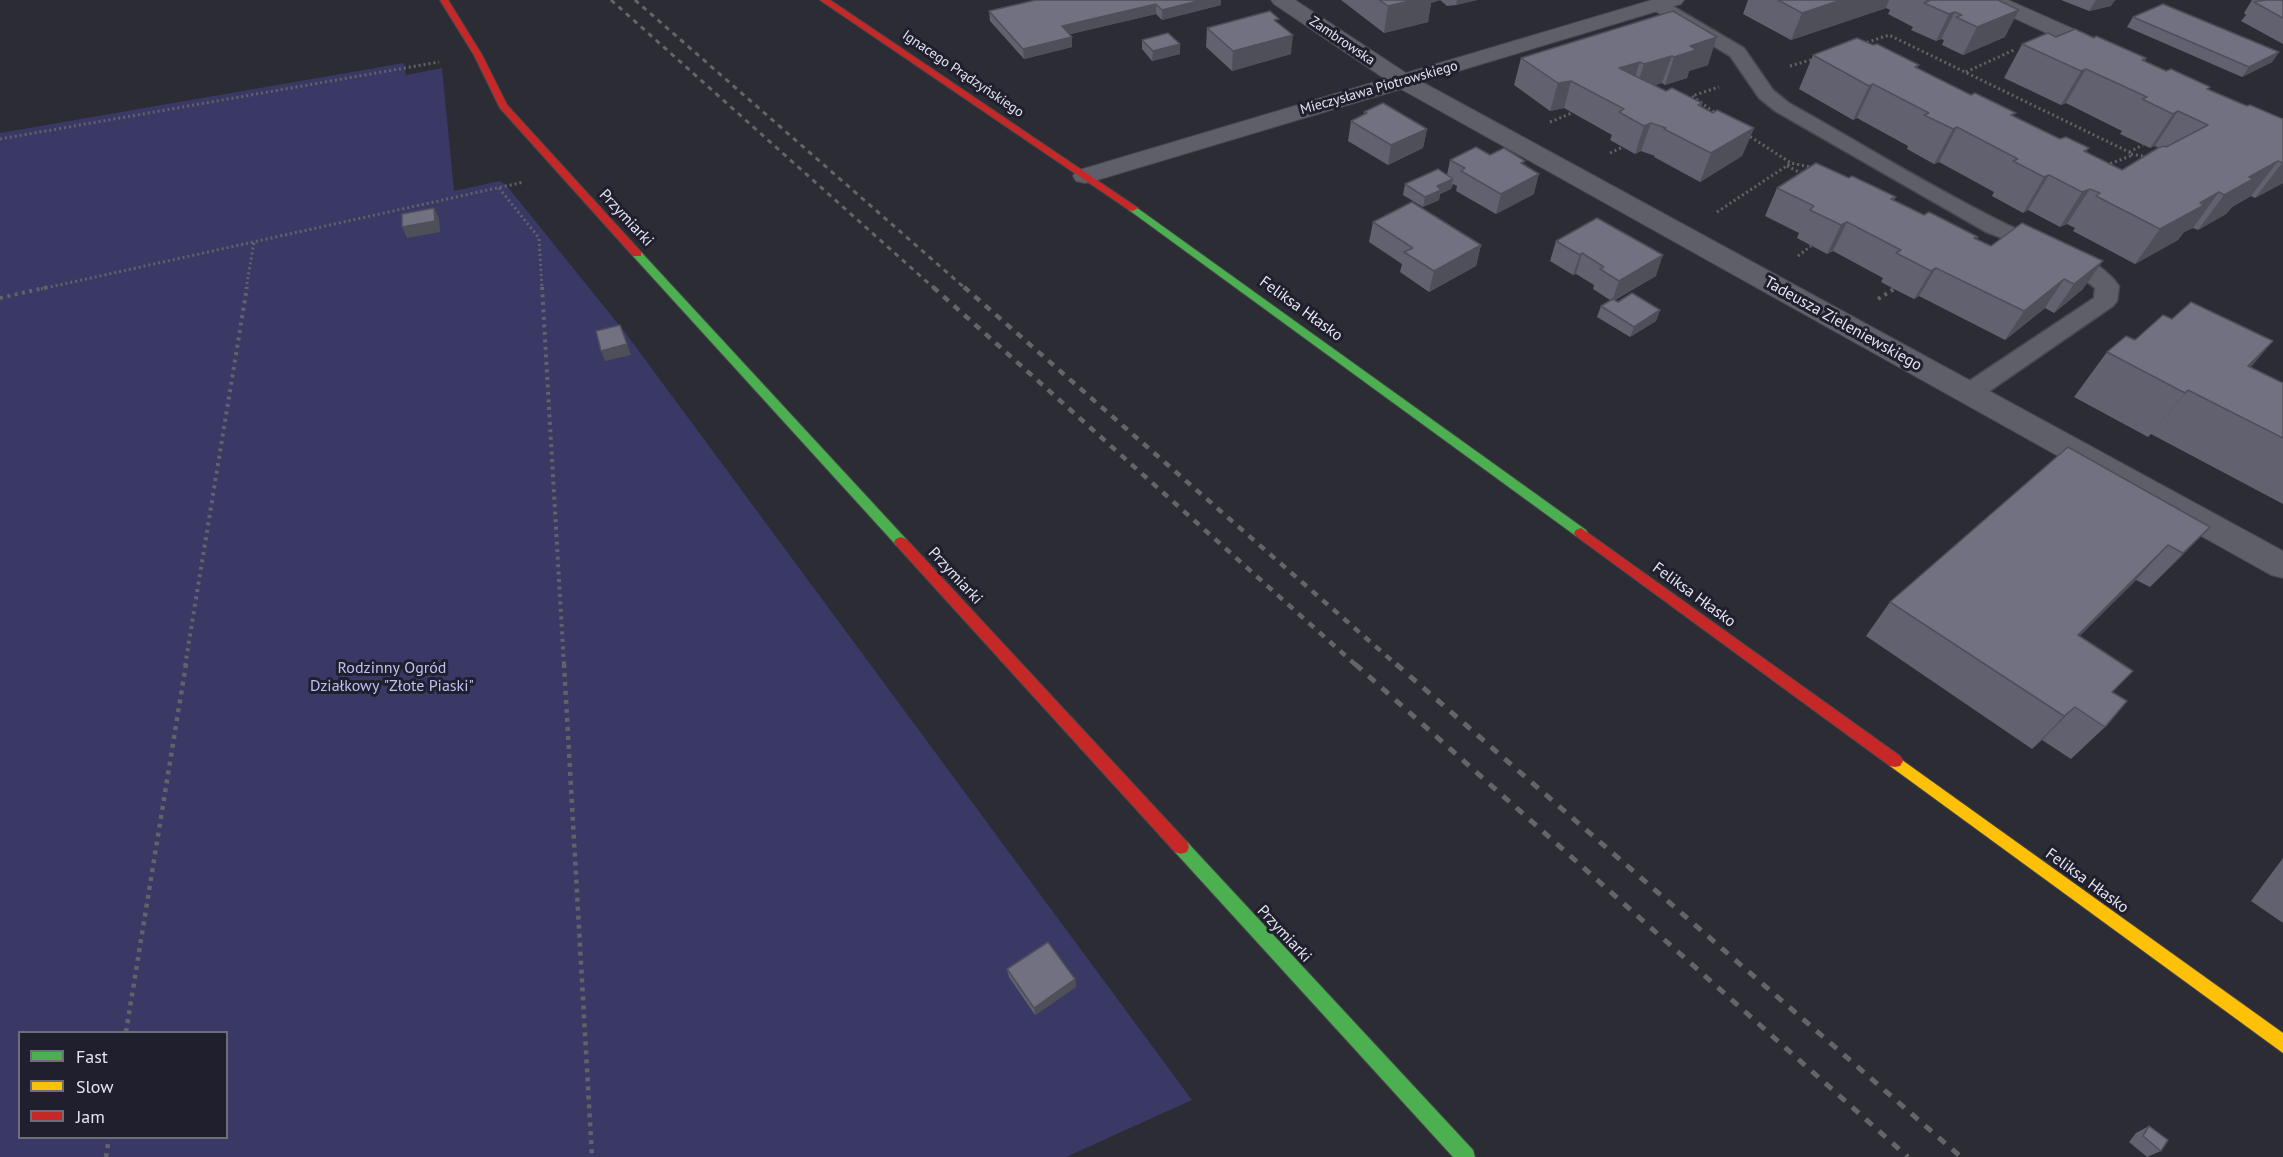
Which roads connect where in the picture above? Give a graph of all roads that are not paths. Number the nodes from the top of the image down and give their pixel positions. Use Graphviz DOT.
graph roads {
  1 [pos="444,0"];
  2 [pos="824,0"];
  3 [pos="1281,0"];
  4 [pos="1991,0"];
  5 [pos="1666,2"];
  6 [pos="2121,59"];
  7 [pos="1403,81"];
  8 [pos="1084,176"];
  9 [pos="1968,393"];
  10 [pos="2283,566"];
  11 [pos="2283,1044"];
  12 [pos="1466,1157"];
  1 -- 12 [label="street, Przymiarki"];
  2 -- 8 [label="street, Ignacego Prądzyńskiego"];
  3 -- 7 [label="street, Zambrowska"];
  4 -- 6 [label="street"];
  5 -- 7 [label="street, Mieczysława Piotrowskiego"];
  5 -- 9 [label="lane"];
  7 -- 8 [label="street, Mieczysława Piotrowskiego"];
  7 -- 9 [label="street, Tadeusza Zieleniewskiego"];
  8 -- 11 [label="street, Feliksa Hłasko"];
  9 -- 10 [label="street, Tadeusza Zieleniewskiego"];
}
